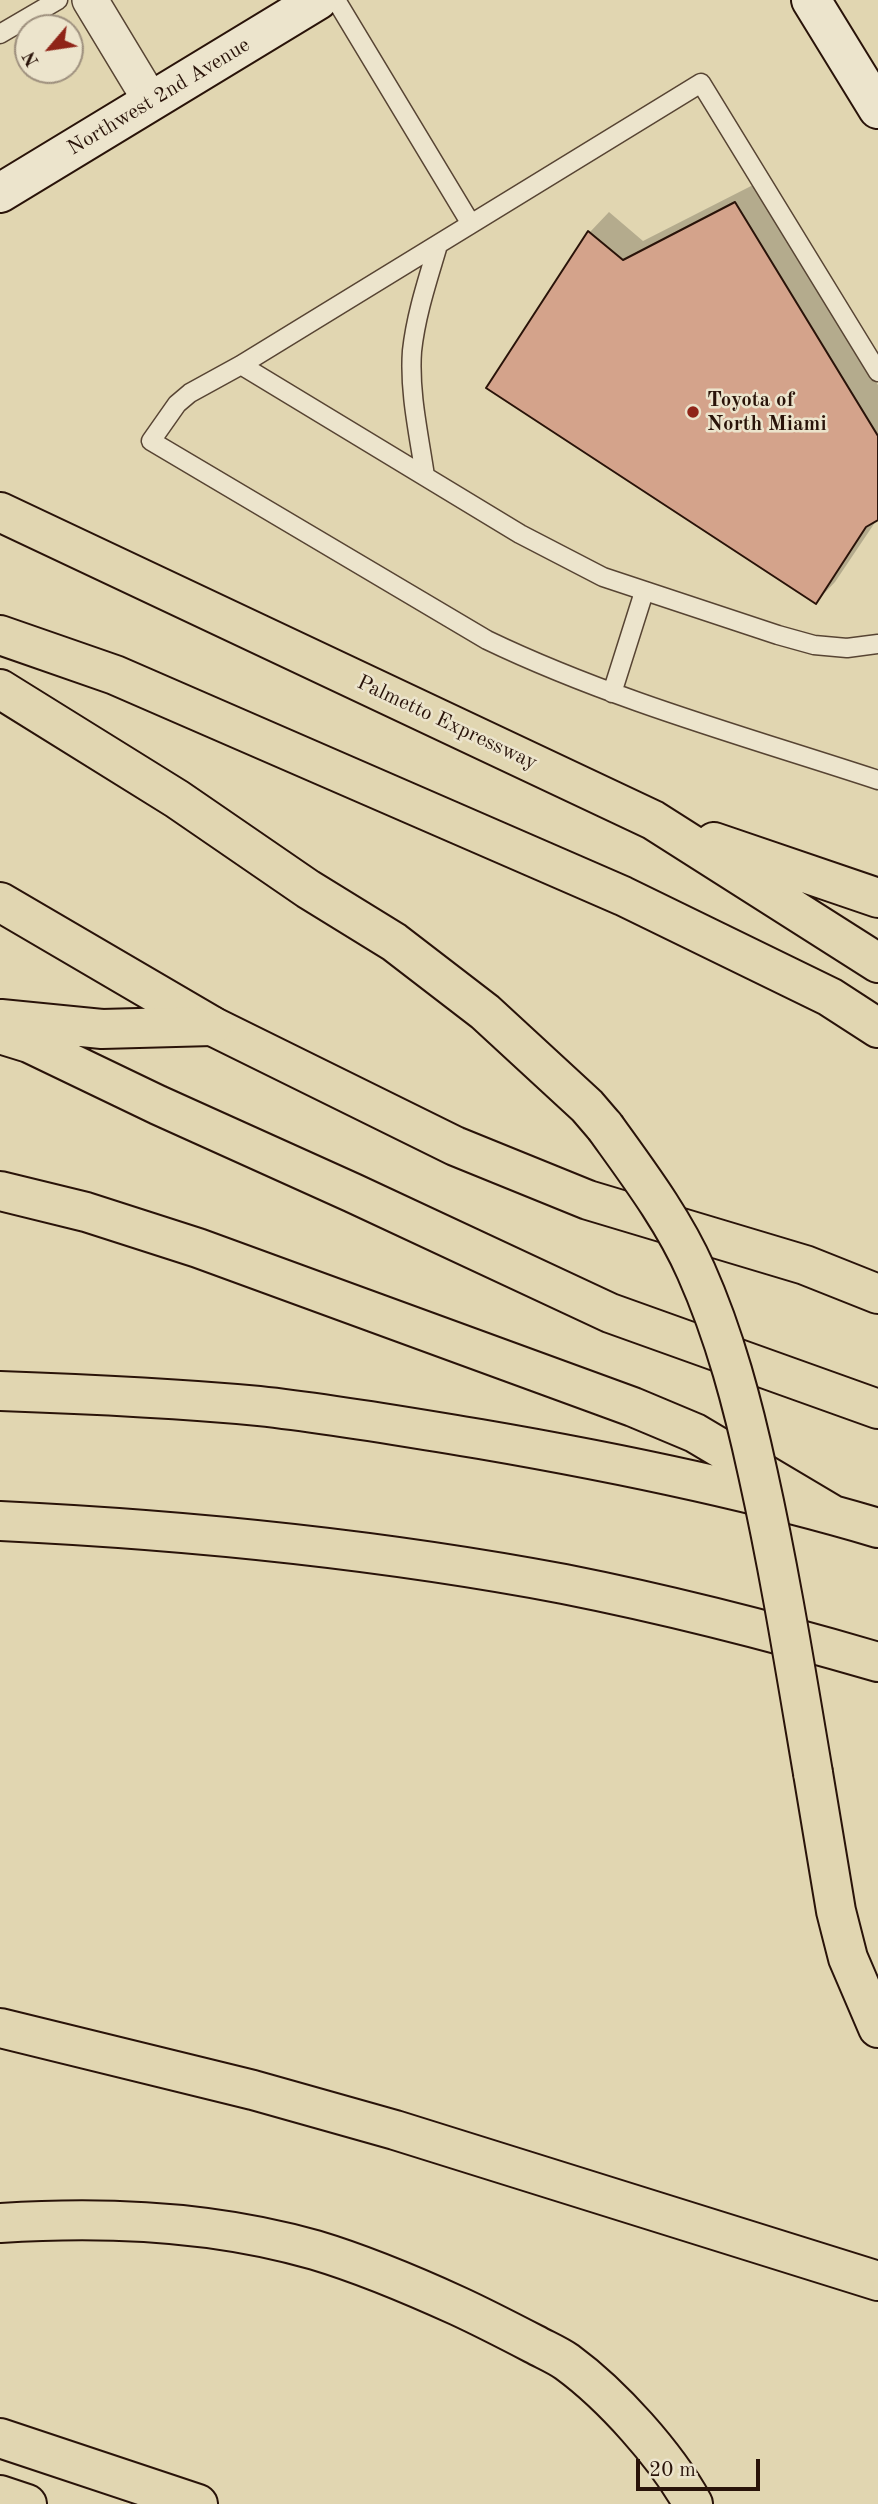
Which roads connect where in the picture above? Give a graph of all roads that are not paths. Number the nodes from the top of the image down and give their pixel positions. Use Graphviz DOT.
graph roads {
  1 [pos="83,0"];
  2 [pos="318,0"];
  3 [pos="336,0"];
  4 [pos="811,0"];
  5 [pos="0,34"];
  6 [pos="151,101"];
  7 [pos="878,109"];
  8 [pos="0,193"];
  9 [pos="471,224"];
  10 [pos="438,244"];
  11 [pos="241,365"];
  12 [pos="878,372"];
  13 [pos="425,476"];
  14 [pos="1,512"];
  15 [pos="644,592"];
  16 [pos="0,635"];
  17 [pos="878,644"];
  18 [pos="0,689"];
  19 [pos="612,693"];
  20 [pos="878,780"];
  21 [pos="653,820"];
  22 [pos="878,898"];
  23 [pos="0,902"];
  24 [pos="878,964"];
  25 [pos="0,1018"];
  26 [pos="212,1026"];
  27 [pos="878,1028"];
  28 [pos="0,1034"];
  29 [pos="0,1191"];
  30 [pos="878,1294"];
  31 [pos="0,1391"];
  32 [pos="878,1409"];
  33 [pos="833,1515"];
  34 [pos="0,1521"];
  35 [pos="878,1528"];
  36 [pos="878,1662"];
  37 [pos="0,2028"];
  38 [pos="878,2028"];
  39 [pos="0,2223"];
  40 [pos="878,2281"];
  41 [pos="0,2438"];
  42 [pos="0,2495"];
  43 [pos="27,2504"];
  44 [pos="198,2504"];
  45 [pos="693,2504"];
  1 -- 5 [label="lane"];
  1 -- 6 [label="street"];
  2 -- 6 [label="street, Northwest 2nd Avenue"];
  3 -- 9 [label="lane"];
  4 -- 7 [label="street"];
  6 -- 8 [label="street, Northwest 2nd Avenue"];
  9 -- 10 [label="lane"];
  9 -- 12 [label="lane"];
  10 -- 11 [label="lane"];
  10 -- 13 [label="lane"];
  11 -- 13 [label="lane"];
  11 -- 19 [label="lane"];
  13 -- 15 [label="lane"];
  14 -- 21 [label="main road, Palmetto Expressway"];
  15 -- 17 [label="lane"];
  15 -- 19 [label="lane"];
  16 -- 27 [label="main road"];
  18 -- 38 [label="main road, bridge"];
  19 -- 20 [label="lane"];
  21 -- 22 [label="main road"];
  21 -- 24 [label="main road, Palmetto Expressway"];
  23 -- 26 [label="main road"];
  25 -- 26 [label="main road"];
  26 -- 30 [label="main road"];
  28 -- 32 [label="main road"];
  29 -- 33 [label="main road"];
  31 -- 33 [label="main road"];
  33 -- 35 [label="main road"];
  34 -- 36 [label="main road"];
  37 -- 40 [label="main road"];
  39 -- 45 [label="main road"];
  41 -- 44 [label="main road"];
  42 -- 43 [label="main road"];
}
